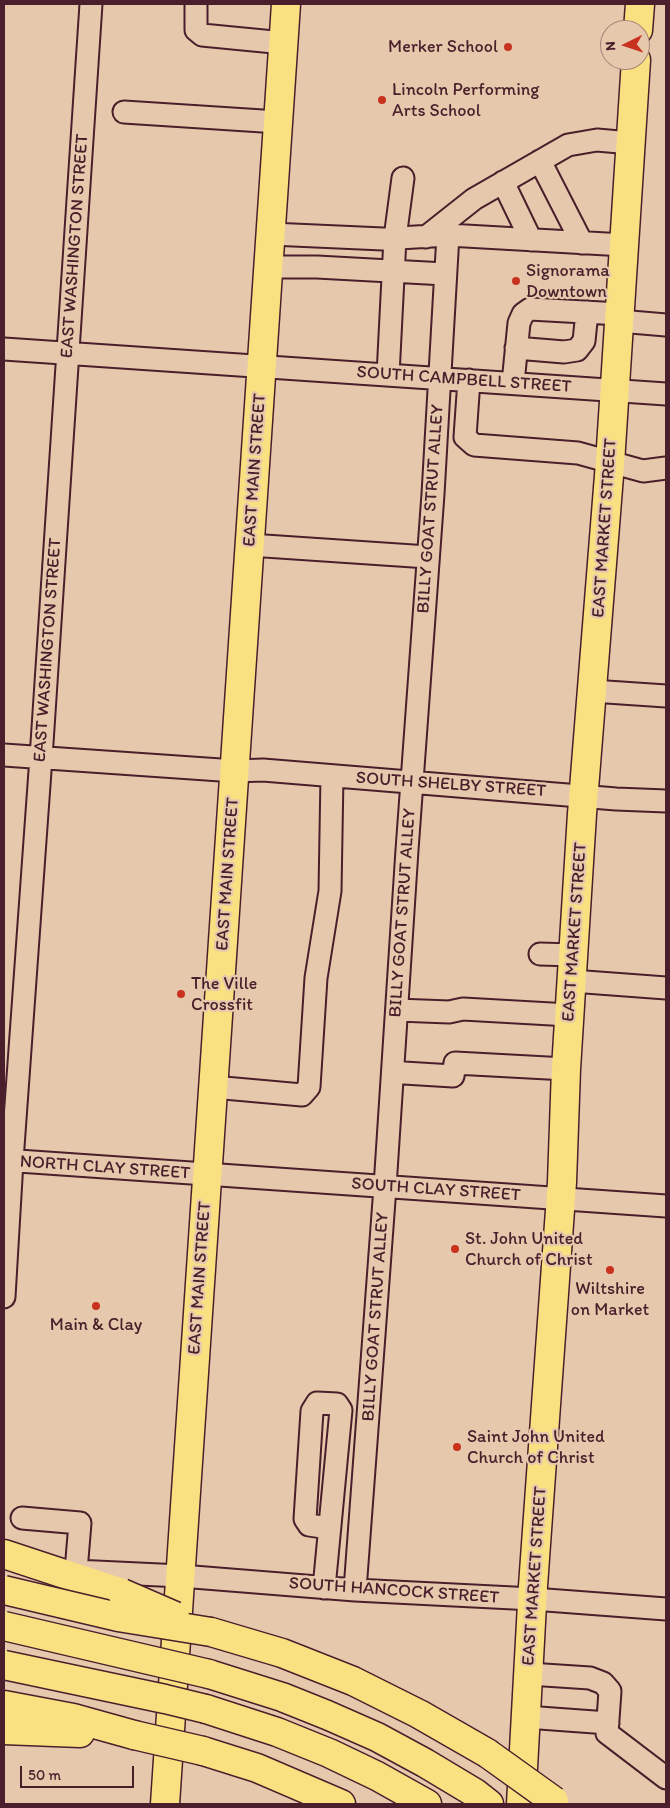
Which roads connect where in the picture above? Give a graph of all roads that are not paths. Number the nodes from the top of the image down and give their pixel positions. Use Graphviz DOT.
graph roads {
  1 [pos="91,4"];
  2 [pos="196,4"];
  3 [pos="286,4"];
  4 [pos="640,4"];
  5 [pos="639,20"];
  6 [pos="284,42"];
  7 [pos="635,70"];
  8 [pos="124,112"];
  9 [pos="278,122"];
  10 [pos="631,143"];
  11 [pos="540,161"];
  12 [pos="403,178"];
  13 [pos="503,182"];
  14 [pos="271,234"];
  15 [pos="448,235"];
  16 [pos="426,237"];
  17 [pos="395,238"];
  18 [pos="531,240"];
  19 [pos="582,243"];
  20 [pos="624,245"];
  21 [pos="269,267"];
  22 [pos="393,271"];
  23 [pos="446,274"];
  24 [pos="587,312"];
  25 [pos="620,318"];
  26 [pos="666,325"];
  27 [pos="516,348"];
  28 [pos="4,349"];
  29 [pos="68,353"];
  30 [pos="262,366"];
  31 [pos="388,375"];
  32 [pos="439,378"];
  33 [pos="469,380"];
  34 [pos="512,383"];
  35 [pos="615,391"];
  36 [pos="666,394"];
  37 [pos="610,463"];
  38 [pos="666,468"];
  39 [pos="250,545"];
  40 [pos="428,557"];
  41 [pos="592,691"];
  42 [pos="666,696"];
  43 [pos="4,755"];
  44 [pos="41,758"];
  45 [pos="235,771"];
  46 [pos="332,776"];
  47 [pos="412,782"];
  48 [pos="584,796"];
  49 [pos="666,801"];
  50 [pos="540,954"];
  51 [pos="573,968"];
  52 [pos="666,988"];
  53 [pos="396,1010"];
  54 [pos="569,1016"];
  55 [pos="566,1069"];
  56 [pos="404,1073"];
  57 [pos="213,1087"];
  58 [pos="8,1160"];
  59 [pos="206,1175"];
  60 [pos="385,1187"];
  61 [pos="560,1199"];
  62 [pos="666,1206"];
  63 [pos="4,1297"];
  64 [pos="22,1518"];
  65 [pos="329,1528"];
  66 [pos="4,1542"];
  67 [pos="4,1554"];
  68 [pos="76,1571"];
  69 [pos="181,1576"];
  70 [pos="324,1588"];
  71 [pos="4,1590"];
  72 [pos="355,1590"];
  73 [pos="533,1599"];
  74 [pos="666,1609"];
  75 [pos="4,1626"];
  76 [pos="211,1632"];
  77 [pos="4,1665"];
  78 [pos="529,1674"];
  79 [pos="4,1705"];
  80 [pos="526,1717"];
  81 [pos="608,1723"];
  82 [pos="4,1730"];
  83 [pos="134,1735"];
  84 [pos="666,1778"];
  85 [pos="482,1799"];
  86 [pos="556,1803"];
  87 [pos="165,1804"];
  88 [pos="341,1804"];
  89 [pos="427,1804"];
  90 [pos="521,1804"];
  1 -- 29 [label="street, EAST WASHINGTON STREET"];
  2 -- 6 [label="street"];
  3 -- 6 [label="main road, EAST MAIN STREET"];
  4 -- 5 [label="main road"];
  6 -- 9 [label="main road, EAST MAIN STREET"];
  7 -- 10 [label="main road, EAST MARKET STREET"];
  8 -- 9 [label="street"];
  9 -- 14 [label="main road, EAST MAIN STREET"];
  10 -- 11 [label="street"];
  10 -- 20 [label="main road, EAST MARKET STREET"];
  11 -- 13 [label="street"];
  11 -- 19 [label="street"];
  12 -- 17 [label="street"];
  13 -- 16 [label="street"];
  13 -- 18 [label="street"];
  14 -- 17 [label="street"];
  14 -- 21 [label="main road, EAST MAIN STREET"];
  15 -- 16 [label="street"];
  15 -- 18 [label="street"];
  15 -- 23 [label="street, BILLY GOAT STRUT ALLEY"];
  16 -- 17 [label="street"];
  17 -- 22 [label="street"];
  18 -- 19 [label="street"];
  19 -- 20 [label="street"];
  20 -- 25 [label="main road, EAST MARKET STREET"];
  21 -- 22 [label="street"];
  21 -- 30 [label="main road, EAST MAIN STREET"];
  22 -- 23 [label="street"];
  22 -- 31 [label="street"];
  23 -- 32 [label="street, BILLY GOAT STRUT ALLEY"];
  24 -- 25 [label="street"];
  24 -- 27 [label="street"];
  24 -- 27 [label="street"];
  25 -- 26 [label="street"];
  25 -- 35 [label="main road, EAST MARKET STREET"];
  27 -- 34 [label="street"];
  28 -- 29 [label="street, SOUTH CAMPBELL STREET"];
  29 -- 30 [label="street, SOUTH CAMPBELL STREET"];
  29 -- 44 [label="street, EAST WASHINGTON STREET"];
  30 -- 31 [label="street, SOUTH CAMPBELL STREET"];
  30 -- 39 [label="main road, EAST MAIN STREET"];
  31 -- 32 [label="street, SOUTH CAMPBELL STREET"];
  32 -- 33 [label="street, SOUTH CAMPBELL STREET"];
  32 -- 40 [label="street, BILLY GOAT STRUT ALLEY"];
  33 -- 34 [label="street, SOUTH CAMPBELL STREET"];
  33 -- 37 [label="street"];
  34 -- 35 [label="street, SOUTH CAMPBELL STREET"];
  35 -- 36 [label="street, SOUTH CAMPBELL STREET"];
  35 -- 37 [label="main road, EAST MARKET STREET"];
  37 -- 38 [label="street"];
  37 -- 41 [label="main road, EAST MARKET STREET"];
  39 -- 40 [label="street"];
  39 -- 45 [label="main road, EAST MAIN STREET"];
  40 -- 47 [label="street, BILLY GOAT STRUT ALLEY"];
  41 -- 42 [label="street"];
  41 -- 48 [label="main road, EAST MARKET STREET"];
  43 -- 44 [label="street, SOUTH SHELBY STREET"];
  44 -- 45 [label="street, SOUTH SHELBY STREET"];
  44 -- 58 [label="street, EAST WASHINGTON STREET"];
  45 -- 46 [label="street, SOUTH SHELBY STREET"];
  45 -- 57 [label="main road, EAST MAIN STREET"];
  46 -- 47 [label="street, SOUTH SHELBY STREET"];
  46 -- 57 [label="street"];
  47 -- 48 [label="street, SOUTH SHELBY STREET"];
  47 -- 53 [label="street, BILLY GOAT STRUT ALLEY"];
  48 -- 49 [label="street, SOUTH SHELBY STREET"];
  48 -- 51 [label="main road, EAST MARKET STREET"];
  50 -- 51 [label="street"];
  51 -- 52 [label="street"];
  51 -- 54 [label="main road, EAST MARKET STREET"];
  53 -- 54 [label="street"];
  53 -- 60 [label="street, BILLY GOAT STRUT ALLEY"];
  54 -- 55 [label="main road, EAST MARKET STREET"];
  55 -- 56 [label="street"];
  55 -- 61 [label="main road, EAST MARKET STREET"];
  57 -- 59 [label="main road, EAST MAIN STREET"];
  58 -- 59 [label="street, NORTH CLAY STREET"];
  58 -- 63 [label="street, EAST WASHINGTON STREET"];
  59 -- 60 [label="street, SOUTH CLAY STREET"];
  59 -- 69 [label="main road, EAST MAIN STREET"];
  60 -- 61 [label="street, SOUTH CLAY STREET"];
  60 -- 72 [label="street, BILLY GOAT STRUT ALLEY"];
  61 -- 62 [label="street, SOUTH CLAY STREET"];
  61 -- 73 [label="main road, EAST MARKET STREET"];
  64 -- 68 [label="street"];
  65 -- 65 [label="street"];
  65 -- 70 [label="street"];
  66 -- 68 [label="street, SOUTH HANCOCK STREET"];
  67 -- 76 [label="main road, bridge"];
  68 -- 69 [label="street, SOUTH HANCOCK STREET"];
  69 -- 70 [label="street, SOUTH HANCOCK STREET"];
  69 -- 87 [label="main road, EAST MAIN STREET"];
  70 -- 72 [label="street, SOUTH HANCOCK STREET"];
  71 -- 76 [label="main road, bridge"];
  72 -- 73 [label="street, SOUTH HANCOCK STREET"];
  73 -- 74 [label="street, SOUTH HANCOCK STREET"];
  73 -- 78 [label="main road, EAST MARKET STREET"];
  75 -- 85 [label="main road, bridge"];
  76 -- 86 [label="main road, bridge"];
  77 -- 89 [label="main road, bridge"];
  78 -- 80 [label="main road, EAST MARKET STREET"];
  78 -- 81 [label="street"];
  79 -- 83 [label="main road"];
  80 -- 81 [label="street"];
  80 -- 90 [label="main road, EAST MARKET STREET"];
  81 -- 84 [label="street"];
  82 -- 83 [label="main road"];
  83 -- 88 [label="main road, bridge"];
}
